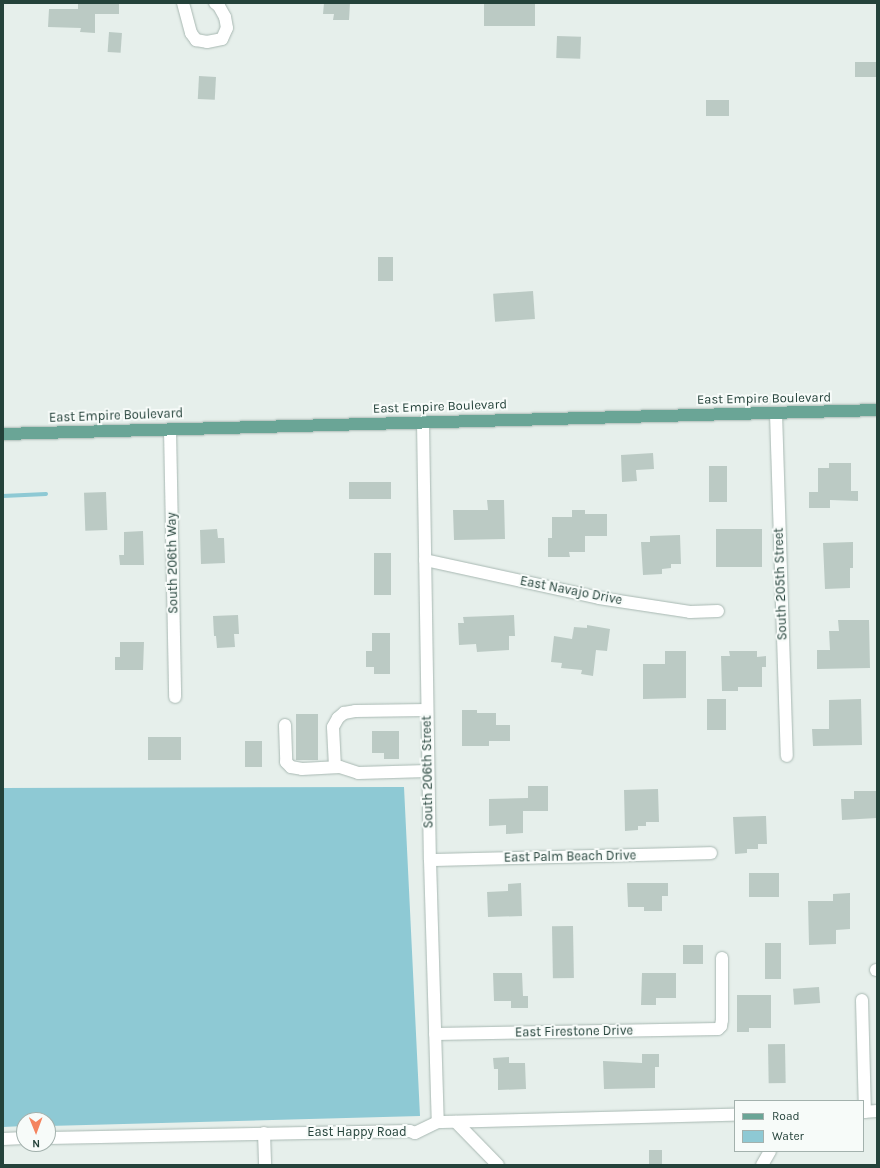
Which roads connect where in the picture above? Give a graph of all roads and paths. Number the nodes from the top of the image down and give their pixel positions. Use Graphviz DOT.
graph roads {
  1 [pos="183,3"];
  2 [pos="215,3"];
  3 [pos="877,410"];
  4 [pos="776,413"];
  5 [pos="423,422"];
  6 [pos="170,429"];
  7 [pos="3,434"];
  8 [pos="425,560"];
  9 [pos="718,611"];
  10 [pos="175,697"];
  11 [pos="427,710"];
  12 [pos="285,725"];
  13 [pos="787,756"];
  14 [pos="335,767"];
  15 [pos="428,771"];
  16 [pos="711,853"];
  17 [pos="430,860"];
  18 [pos="722,958"];
  19 [pos="862,1000"];
  20 [pos="435,1034"];
  21 [pos="868,1111"];
  22 [pos="734,1115"];
  23 [pos="438,1122"];
  24 [pos="456,1122"];
  25 [pos="264,1133"];
  26 [pos="16,1138"];
  27 [pos="56,1138"];
  28 [pos="3,1139"];
  29 [pos="769,1152"];
  30 [pos="265,1165"];
  31 [pos="498,1165"];
  32 [pos="762,1165"];
  1 -- 2 [label="street"];
  3 -- 4 [label="main road, East Empire Boulevard"];
  4 -- 5 [label="main road, East Empire Boulevard"];
  4 -- 13 [label="street, South 205th Street"];
  5 -- 6 [label="main road, East Empire Boulevard"];
  5 -- 8 [label="street, South 206th Street"];
  6 -- 7 [label="main road, East Empire Boulevard"];
  6 -- 10 [label="street, South 206th Way"];
  8 -- 9 [label="street, East Navajo Drive"];
  8 -- 11 [label="street, South 206th Street"];
  11 -- 14 [label="street"];
  11 -- 15 [label="street, South 206th Street"];
  12 -- 14 [label="street"];
  14 -- 15 [label="street"];
  15 -- 17 [label="street, South 206th Street"];
  16 -- 17 [label="street, East Palm Beach Drive"];
  17 -- 20 [label="street, South 206th Street"];
  18 -- 20 [label="street, East Firestone Drive"];
  19 -- 21 [label="street"];
  20 -- 23 [label="street, South 206th Street"];
  22 -- 24 [label="street, East Happy Road"];
  23 -- 24 [label="street, East Happy Road"];
  23 -- 25 [label="street, East Happy Road"];
  24 -- 31 [label="street"];
  25 -- 27 [label="street, East Happy Road"];
  25 -- 30 [label="street"];
  26 -- 28 [label="street"];
  29 -- 32 [label="street"];
}
